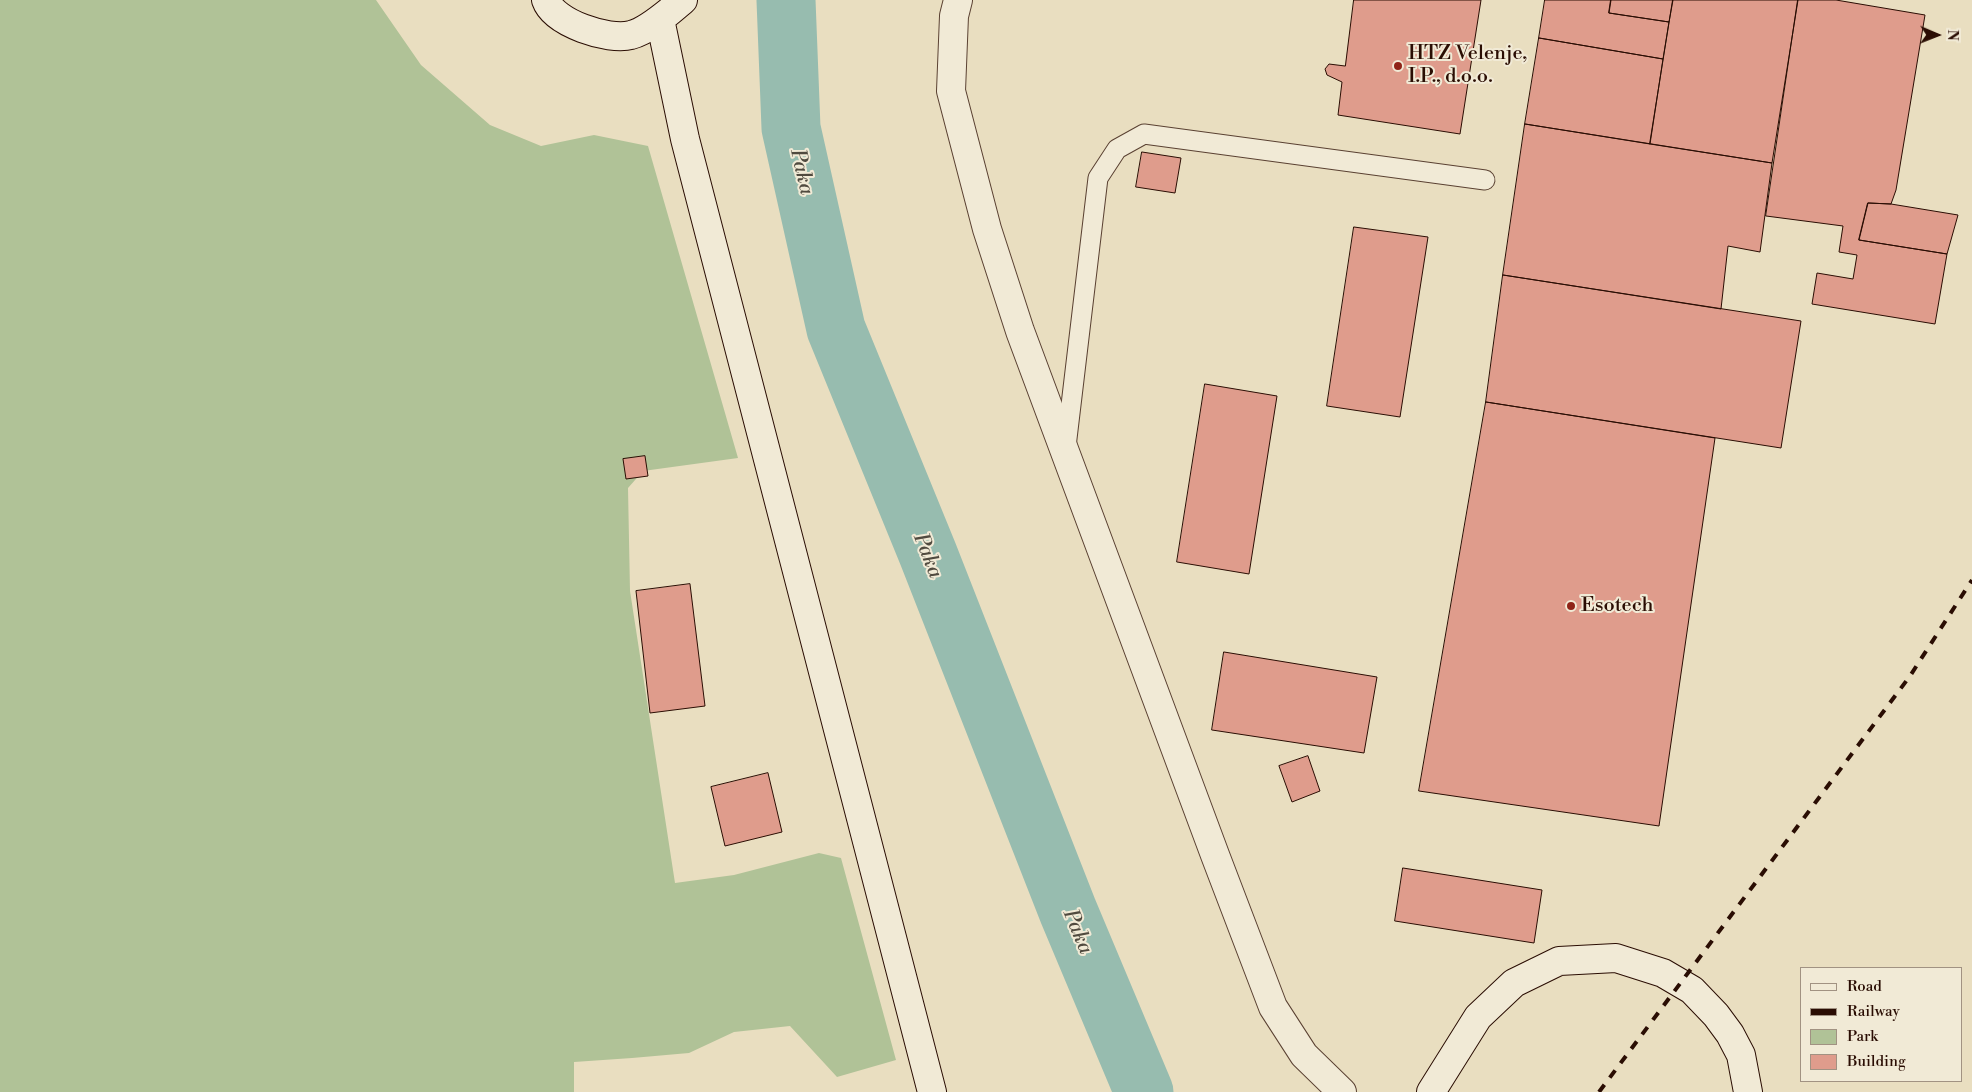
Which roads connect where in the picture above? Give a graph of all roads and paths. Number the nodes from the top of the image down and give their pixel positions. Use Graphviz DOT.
graph roads {
  1 [pos="546,0"];
  2 [pos="683,0"];
  3 [pos="958,0"];
  4 [pos="660,19"];
  5 [pos="1484,180"];
  6 [pos="1065,453"];
  7 [pos="934,1091"];
  8 [pos="1342,1092"];
  9 [pos="1431,1092"];
  10 [pos="1748,1092"];
  1 -- 4 [label="street"];
  2 -- 4 [label="street"];
  3 -- 6 [label="street"];
  4 -- 7 [label="street"];
  5 -- 6 [label="lane"];
  6 -- 8 [label="street"];
  9 -- 10 [label="street"];
}
